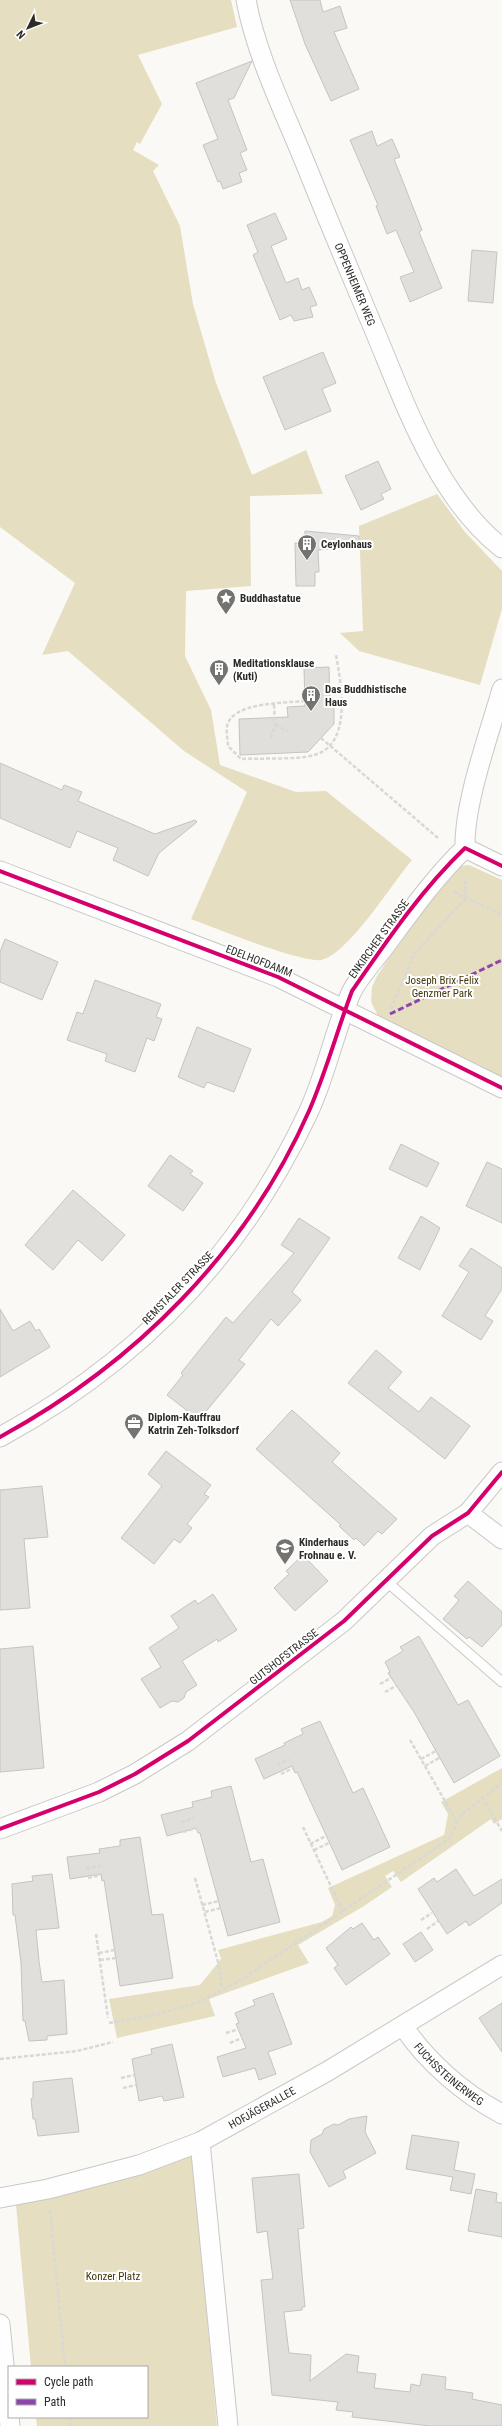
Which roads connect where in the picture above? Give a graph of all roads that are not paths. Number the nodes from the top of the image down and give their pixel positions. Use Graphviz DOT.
graph roads {
  1 [pos="246,0"];
  2 [pos="502,548"];
  3 [pos="502,689"];
  4 [pos="465,848"];
  5 [pos="502,866"];
  6 [pos="0,871"];
  7 [pos="345,1009"];
  8 [pos="502,1088"];
  9 [pos="0,1437"];
  10 [pos="502,1472"];
  11 [pos="468,1513"];
  12 [pos="502,1538"];
  13 [pos="386,1581"];
  14 [pos="502,1682"];
  15 [pos="0,1828"];
  16 [pos="502,1965"];
  17 [pos="403,2026"];
  18 [pos="502,2114"];
  19 [pos="200,2142"];
  20 [pos="0,2198"];
  21 [pos="0,2324"];
  22 [pos="8,2406"];
  23 [pos="228,2426"];
  1 -- 2 [label="street, OPPENHEIMER WEG"];
  3 -- 4 [label="street"];
  4 -- 5 [label="street"];
  4 -- 7 [label="street, ENKIRCHER STRASSE"];
  6 -- 7 [label="street, EDELHOFDAMM"];
  7 -- 8 [label="street, EDELHOFDAMM"];
  7 -- 9 [label="street, REMSTALER STRASSE"];
  10 -- 11 [label="street, GUTSHOFSTRASSE"];
  11 -- 12 [label="street"];
  11 -- 13 [label="street, GUTSHOFSTRASSE"];
  13 -- 14 [label="lane"];
  13 -- 15 [label="street, GUTSHOFSTRASSE"];
  16 -- 17 [label="street, HOFJÄGERALLEE"];
  17 -- 18 [label="street, FUCHSSTEINERWEG"];
  17 -- 19 [label="street, HOFJÄGERALLEE"];
  19 -- 20 [label="street, HOFJÄGERALLEE"];
  19 -- 23 [label="street"];
  21 -- 22 [label="street"];
}
